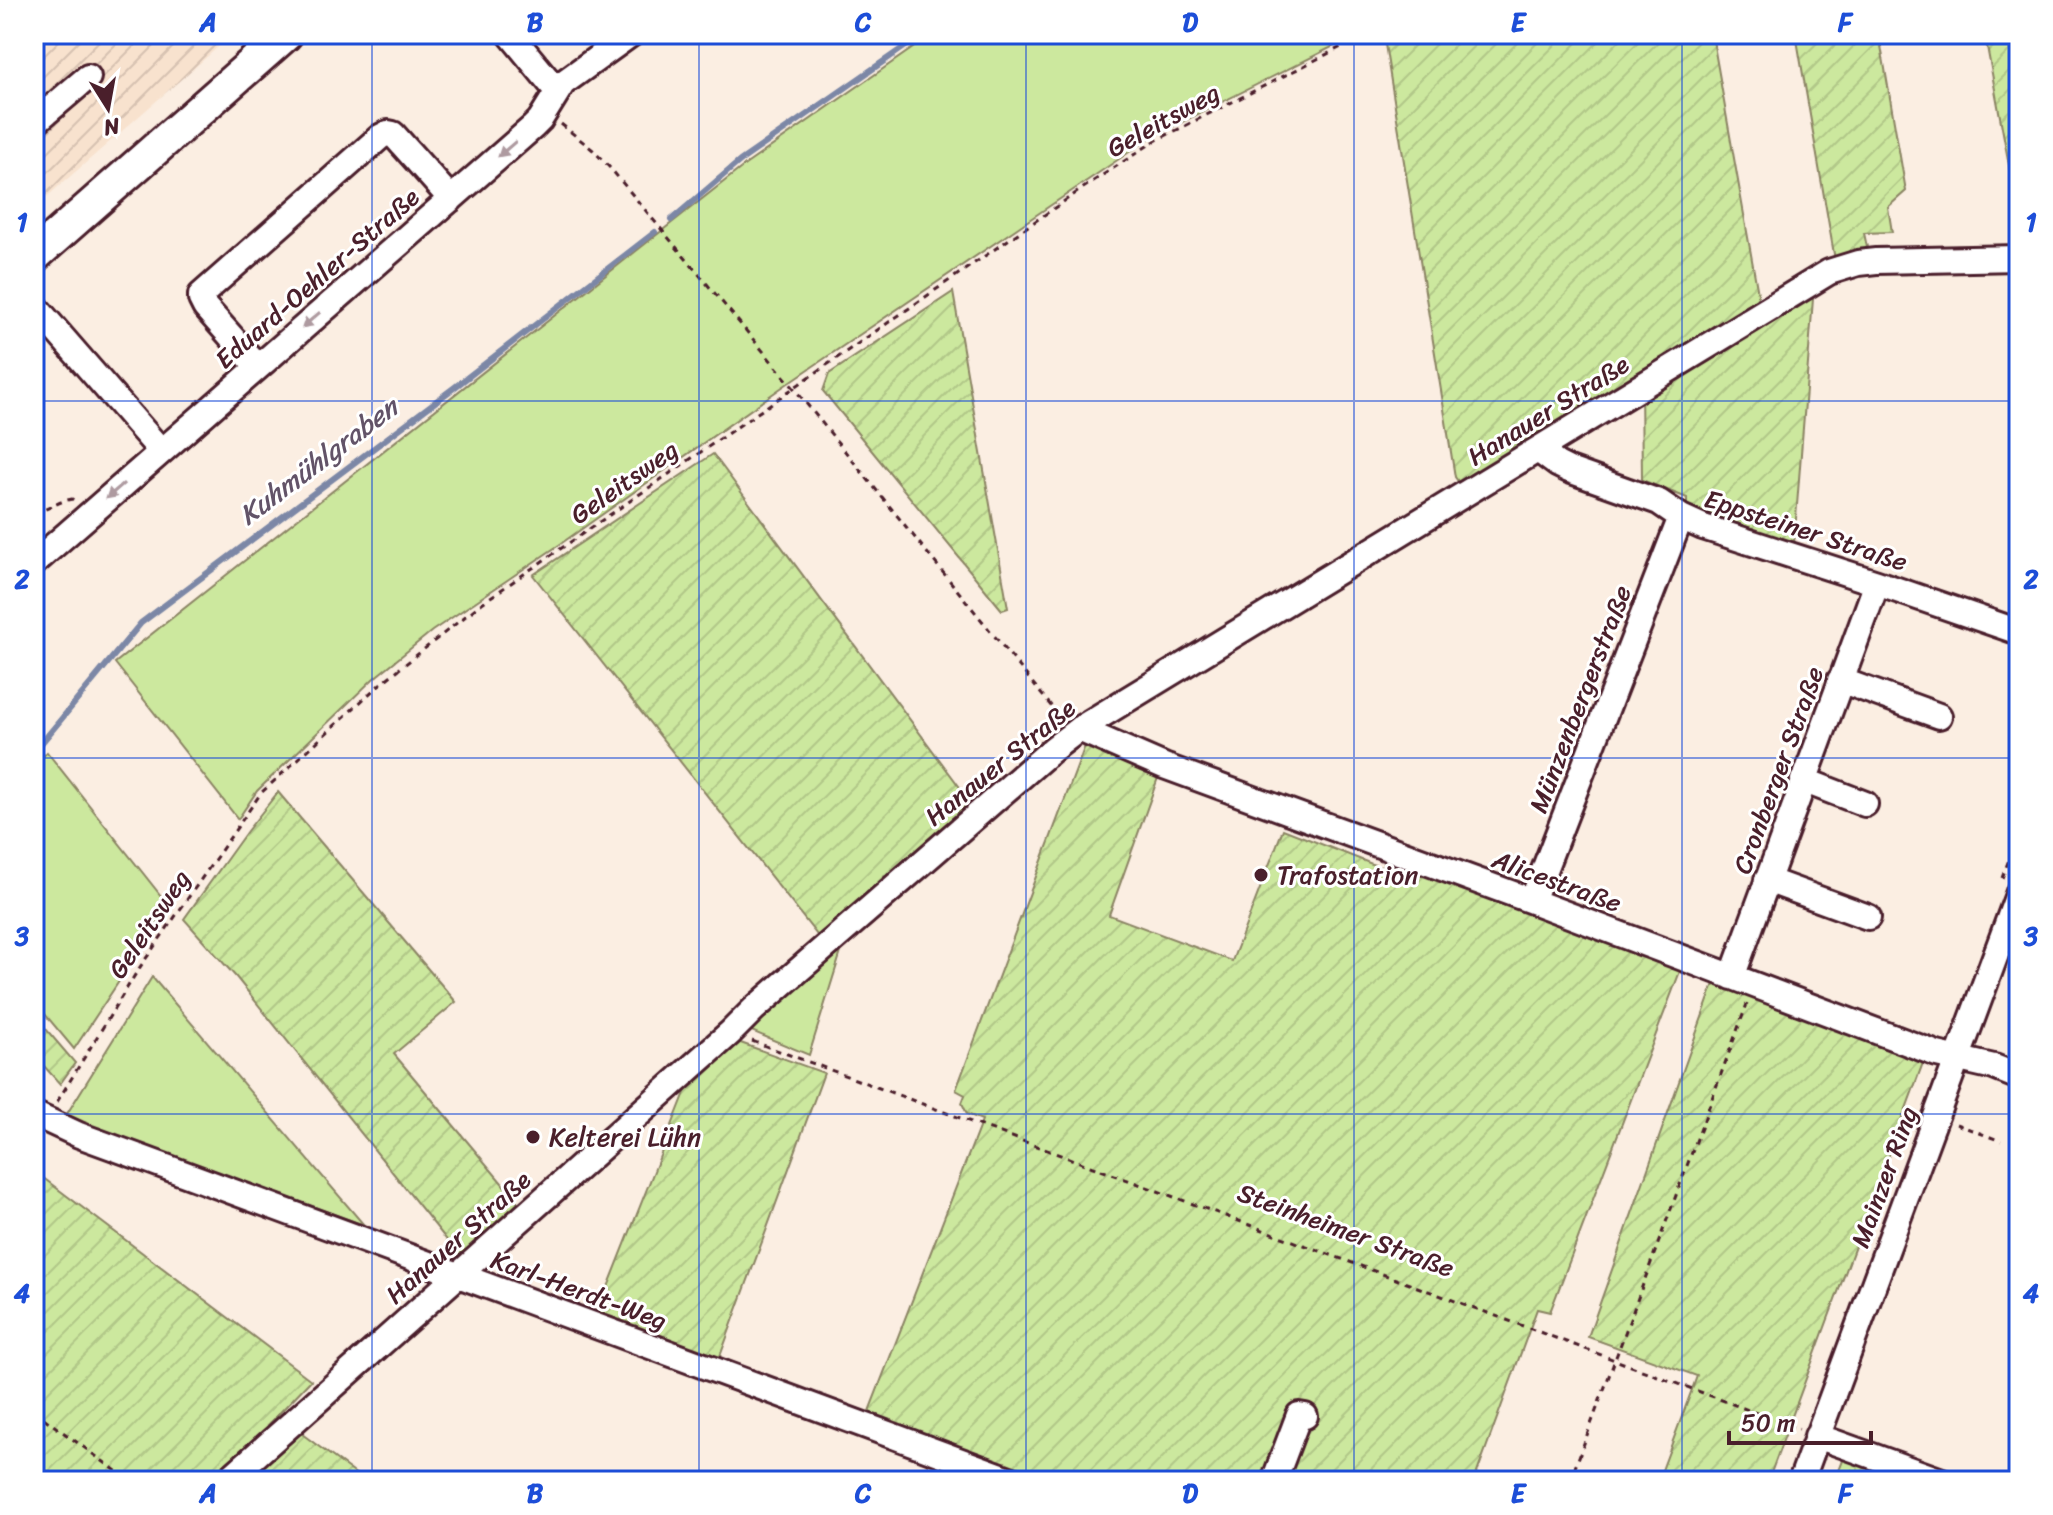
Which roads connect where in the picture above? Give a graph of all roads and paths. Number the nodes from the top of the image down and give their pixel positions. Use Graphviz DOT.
graph roads {
  1 [pos="286,34"];
  2 [pos="510,34"];
  3 [pos="631,34"];
  4 [pos="1367,34"];
  5 [pos="88,77"];
  6 [pos="551,101"];
  7 [pos="34,123"];
  8 [pos="451,199"];
  9 [pos="34,256"];
  10 [pos="2019,258"];
  11 [pos="34,305"];
  12 [pos="258,367"];
  13 [pos="793,387"];
  14 [pos="1538,450"];
  15 [pos="161,451"];
  16 [pos="34,513"];
  17 [pos="89,514"];
  18 [pos="1681,517"];
  19 [pos="34,563"];
  20 [pos="1877,583"];
  21 [pos="2019,632"];
  22 [pos="1840,680"];
  23 [pos="1939,716"];
  24 [pos="1079,729"];
  25 [pos="1803,780"];
  26 [pos="1865,804"];
  27 [pos="1767,880"];
  28 [pos="2019,892"];
  29 [pos="1532,901"];
  30 [pos="1868,917"];
  31 [pos="1743,981"];
  32 [pos="730,1033"];
  33 [pos="1957,1058"];
  34 [pos="2019,1077"];
  35 [pos="42,1118"];
  36 [pos="1956,1124"];
  37 [pos="2001,1141"];
  38 [pos="458,1275"];
  39 [pos="1615,1360"];
  40 [pos="34,1411"];
  41 [pos="1305,1416"];
  42 [pos="1817,1436"];
  43 [pos="130,1481"];
  44 [pos="227,1481"];
  45 [pos="1015,1481"];
  46 [pos="1274,1481"];
  47 [pos="1570,1481"];
  48 [pos="1801,1481"];
  49 [pos="1942,1481"];
  1 -- 9 [label="main road"];
  2 -- 6 [label="street"];
  3 -- 6 [label="street, Eduard-Oehler-Straße"];
  4 -- 13 [label="path, Geleitsweg"];
  5 -- 7 [label="street"];
  6 -- 8 [label="street, Eduard-Oehler-Straße, one-way"];
  6 -- 13 [label="path"];
  8 -- 12 [label="street, Eduard-Oehler-Straße, one-way"];
  8 -- 12 [label="street"];
  10 -- 14 [label="street, Hanauer Straße"];
  11 -- 15 [label="street"];
  12 -- 15 [label="street, Eduard-Oehler-Straße"];
  13 -- 24 [label="path"];
  13 -- 35 [label="path, Geleitsweg"];
  14 -- 18 [label="street, Eppsteiner Straße"];
  14 -- 24 [label="street, Hanauer Straße"];
  15 -- 17 [label="street, Eduard-Oehler-Straße, one-way"];
  16 -- 17 [label="path"];
  17 -- 19 [label="street, Eduard-Oehler-Straße"];
  18 -- 20 [label="street, Eppsteiner Straße"];
  18 -- 29 [label="street, Münzenbergerstraße"];
  20 -- 21 [label="street, Eppsteiner Straße"];
  20 -- 22 [label="street, Cronberger Straße"];
  22 -- 23 [label="street"];
  22 -- 25 [label="street, Cronberger Straße"];
  24 -- 29 [label="street, Alicestraße"];
  24 -- 32 [label="street, Hanauer Straße"];
  25 -- 26 [label="street"];
  25 -- 27 [label="street, Cronberger Straße"];
  27 -- 30 [label="street"];
  27 -- 31 [label="street, Cronberger Straße"];
  28 -- 33 [label="street, Mainzer Ring"];
  29 -- 31 [label="street, Alicestraße"];
  31 -- 33 [label="street, Alicestraße"];
  31 -- 39 [label="path"];
  32 -- 38 [label="street, Hanauer Straße"];
  32 -- 39 [label="path, Steinheimer Straße"];
  33 -- 34 [label="street, Alicestraße"];
  33 -- 42 [label="street, Mainzer Ring"];
  35 -- 38 [label="street, Karl-Herdt-Weg"];
  36 -- 37 [label="path"];
  38 -- 44 [label="street, Hanauer Straße"];
  38 -- 45 [label="street, Karl-Herdt-Weg"];
  39 -- 42 [label="path, Steinheimer Straße"];
  39 -- 47 [label="path"];
  40 -- 43 [label="path"];
  41 -- 46 [label="street"];
  42 -- 48 [label="street, Mainzer Ring"];
  42 -- 49 [label="street"];
}
